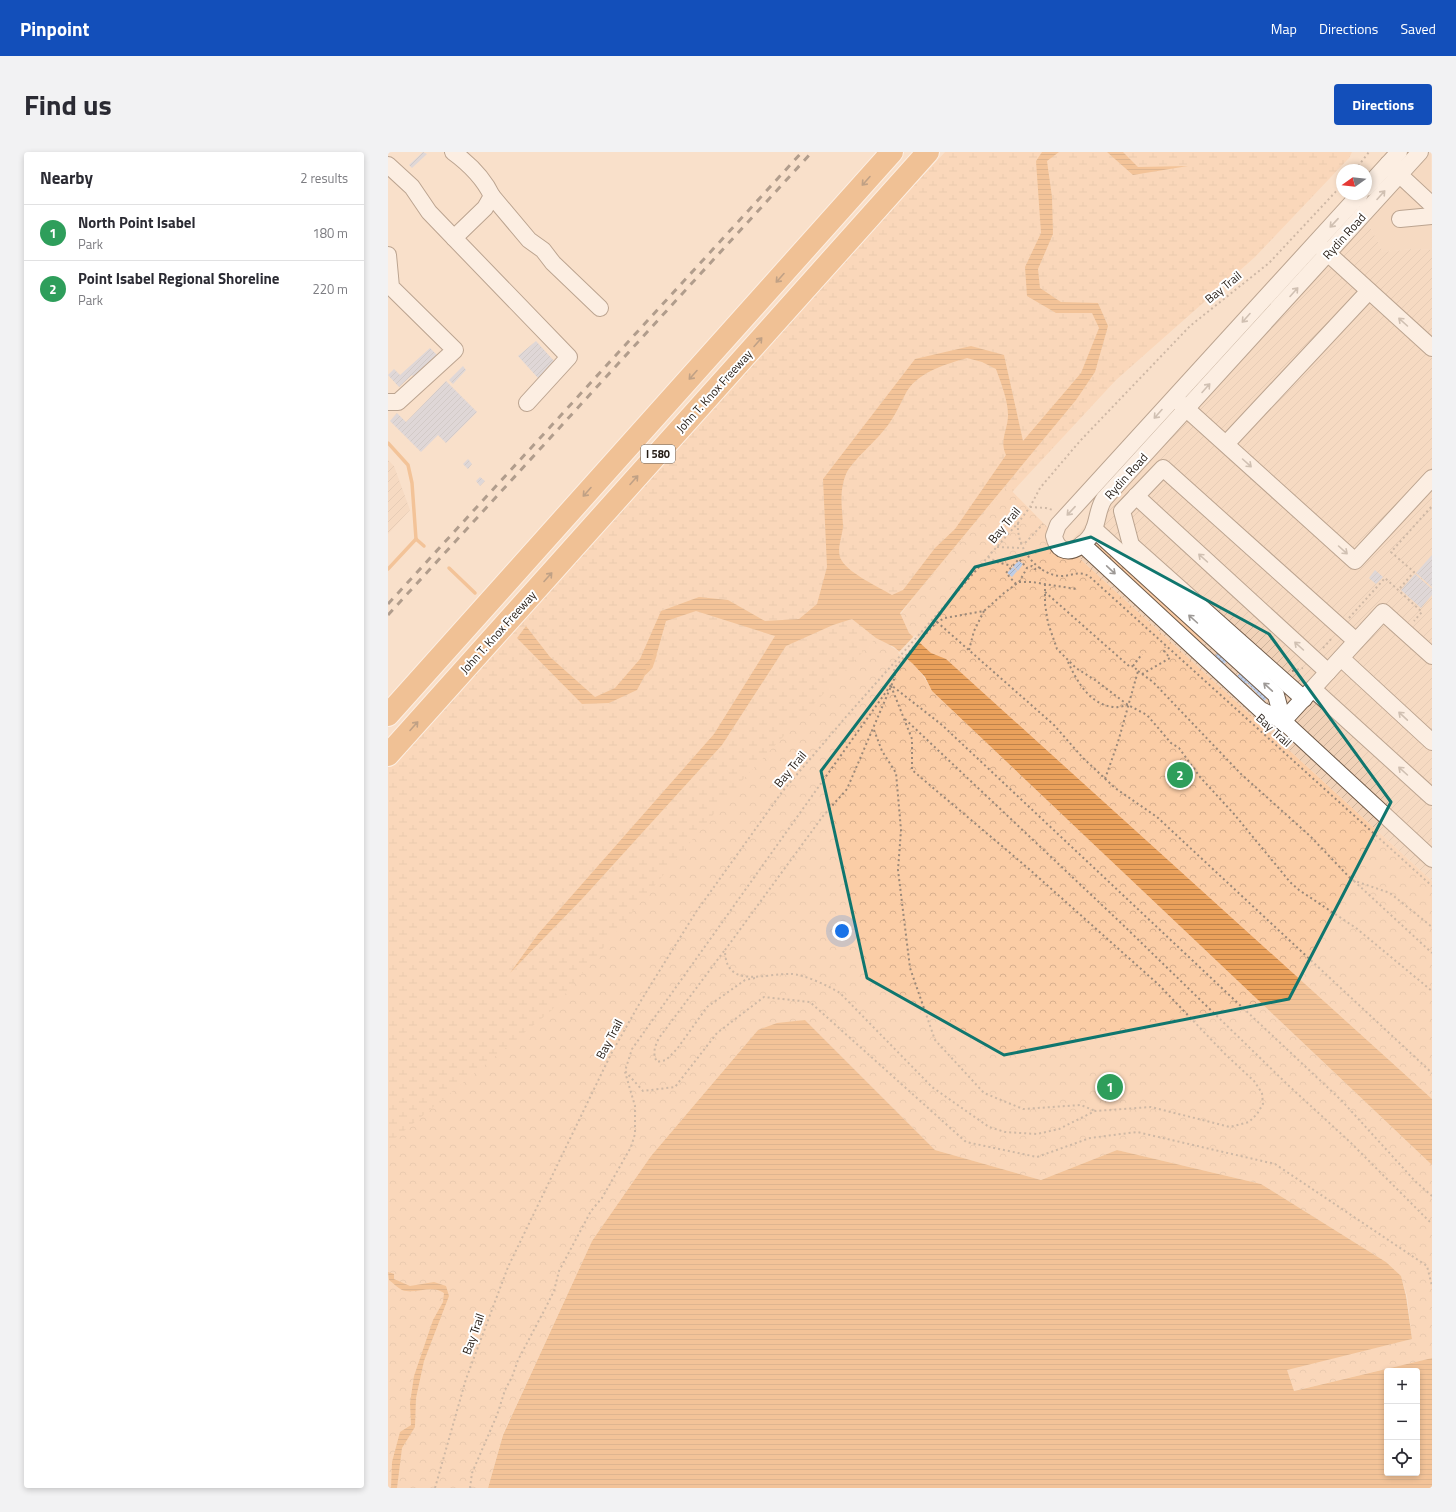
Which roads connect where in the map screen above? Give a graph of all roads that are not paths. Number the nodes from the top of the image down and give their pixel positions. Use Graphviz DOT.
graph roads {
  1 [pos="453,152"];
  2 [pos="892,152"];
  3 [pos="928,152"];
  4 [pos="1399,152"];
  5 [pos="1420,152"];
  6 [pos="388,165"];
  7 [pos="1393,170"];
  8 [pos="1372,184"];
  9 [pos="492,196"];
  10 [pos="1354,200"];
  11 [pos="1432,205"];
  12 [pos="1432,216"];
  13 [pos="1400,218"];
  14 [pos="454,238"];
  15 [pos="1315,242"];
  16 [pos="1328,254"];
  17 [pos="388,255"];
  18 [pos="390,288"];
  19 [pos="1369,291"];
  20 [pos="600,308"];
  21 [pos="1432,348"];
  22 [pos="1174,397"];
  23 [pos="388,402"];
  24 [pos="527,403"];
  25 [pos="1187,409"];
  26 [pos="1226,444"];
  27 [pos="1432,478"];
  28 [pos="1136,496"];
  29 [pos="1094,529"];
  30 [pos="1082,544"];
  31 [pos="1214,638"];
  32 [pos="1356,641"];
  33 [pos="1200,654"];
  34 [pos="1432,656"];
  35 [pos="1341,658"];
  36 [pos="1328,672"];
  37 [pos="1309,694"];
  38 [pos="388,715"];
  39 [pos="1283,722"];
  40 [pos="1432,742"];
  41 [pos="388,755"];
  42 [pos="1432,797"];
  43 [pos="1432,859"];
  1 -- 9 [label="street"];
  2 -- 38 [label="highway, I 580, one-way"];
  41 -- 3 [label="highway, John T. Knox Freeway / I 580, one-way"];
  4 -- 7 [label="street, Rydin Road"];
  5 -- 7 [label="street, Rydin Road"];
  6 -- 14 [label="street"];
  7 -- 8 [label="street, Rydin Road"];
  7 -- 11 [label="street"];
  16 -- 7 [label="street, Rydin Road, one-way"];
  9 -- 14 [label="street"];
  9 -- 20 [label="street"];
  10 -- 15 [label="street, Rydin Road, one-way"];
  12 -- 13 [label="street"];
  14 -- 24 [label="street"];
  15 -- 16 [label="street"];
  15 -- 22 [label="street, Rydin Road, one-way"];
  16 -- 19 [label="street"];
  25 -- 16 [label="street, Rydin Road, one-way"];
  17 -- 18 [label="street"];
  18 -- 23 [label="street"];
  21 -- 19 [label="street, one-way"];
  19 -- 26 [label="street"];
  22 -- 25 [label="street"];
  22 -- 30 [label="street, Rydin Road, one-way"];
  25 -- 26 [label="street"];
  25 -- 29 [label="street, Rydin Road"];
  26 -- 27 [label="street, one-way"];
  28 -- 32 [label="street"];
  36 -- 28 [label="street, one-way"];
  28 -- 37 [label="street"];
  29 -- 30 [label="street, Rydin Road"];
  31 -- 29 [label="street, one-way"];
  30 -- 33 [label="street, one-way"];
  31 -- 33 [label="street"];
  39 -- 31 [label="street, one-way"];
  32 -- 34 [label="street"];
  32 -- 35 [label="street"];
  33 -- 39 [label="street"];
  35 -- 36 [label="street"];
  40 -- 35 [label="street, one-way"];
  36 -- 37 [label="street"];
  37 -- 39 [label="street"];
  42 -- 37 [label="street, one-way"];
  39 -- 43 [label="street"];
}
